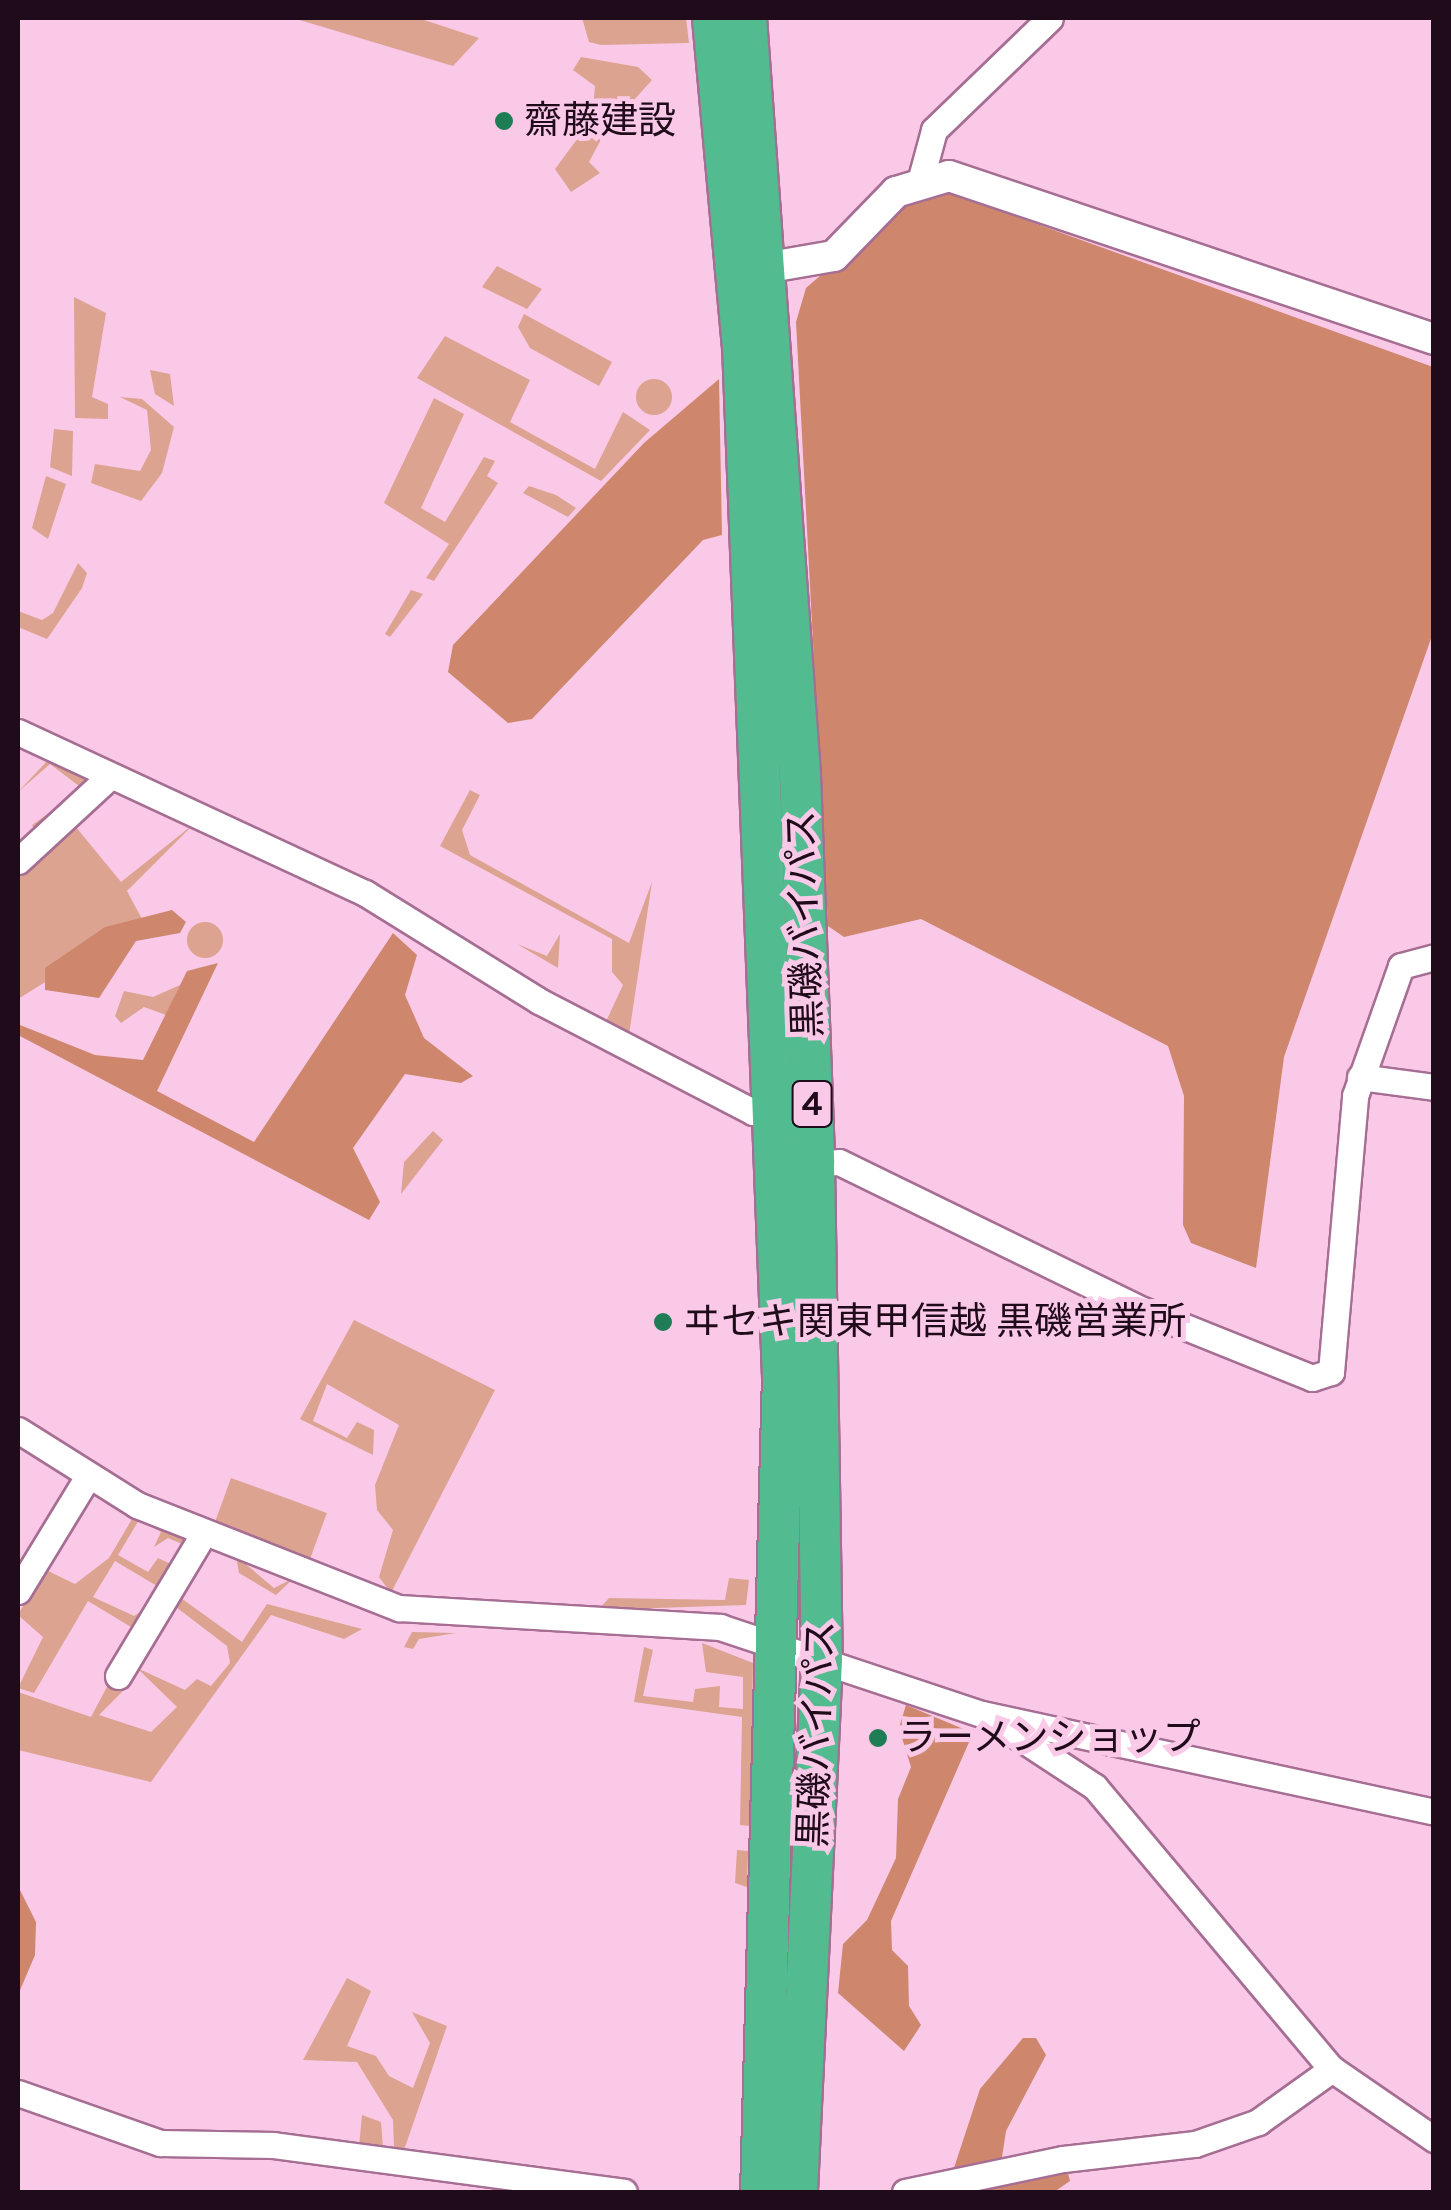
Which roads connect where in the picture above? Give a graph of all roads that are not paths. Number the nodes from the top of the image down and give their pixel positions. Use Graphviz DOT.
graph roads {
  1 [pos="713,18"];
  2 [pos="746,18"];
  3 [pos="1050,18"];
  4 [pos="921,178"];
  5 [pos="752,271"];
  6 [pos="1434,340"];
  7 [pos="18,732"];
  8 [pos="110,776"];
  9 [pos="18,861"];
  10 [pos="1434,958"];
  11 [pos="1360,1076"];
  12 [pos="1434,1087"];
  13 [pos="776,1111"];
  14 [pos="814,1163"];
  15 [pos="18,1430"];
  16 [pos="88,1478"];
  17 [pos="204,1534"];
  18 [pos="18,1591"];
  19 [pos="778,1641"];
  20 [pos="822,1659"];
  21 [pos="118,1676"];
  22 [pos="982,1714"];
  23 [pos="1434,1812"];
  24 [pos="1332,2069"];
  25 [pos="18,2093"];
  26 [pos="1434,2139"];
  27 [pos="624,2192"];
  28 [pos="760,2192"];
  29 [pos="798,2192"];
  30 [pos="905,2192"];
  1 -- 5 [label="highway, 黒磯バイパス / 4"];
  2 -- 5 [label="highway, 黒磯バイパス / 4"];
  3 -- 4 [label="street"];
  4 -- 5 [label="street"];
  4 -- 6 [label="street"];
  5 -- 13 [label="highway, 黒磯バイパス / 4"];
  5 -- 14 [label="highway, 黒磯バイパス / 4"];
  7 -- 8 [label="street"];
  8 -- 9 [label="street"];
  8 -- 13 [label="street"];
  10 -- 11 [label="street"];
  11 -- 12 [label="street"];
  11 -- 14 [label="street"];
  13 -- 19 [label="highway, 黒磯バイパス / 4"];
  14 -- 20 [label="highway, 黒磯バイパス / 4"];
  15 -- 16 [label="street"];
  16 -- 17 [label="street"];
  16 -- 18 [label="street"];
  17 -- 19 [label="street"];
  17 -- 21 [label="street"];
  19 -- 20 [label="street"];
  19 -- 28 [label="highway, 黒磯バイパス / 4"];
  20 -- 22 [label="street"];
  20 -- 29 [label="highway, 黒磯バイパス / 4"];
  22 -- 23 [label="street"];
  22 -- 24 [label="street"];
  24 -- 26 [label="street"];
  24 -- 30 [label="street"];
  25 -- 27 [label="street"];
}
